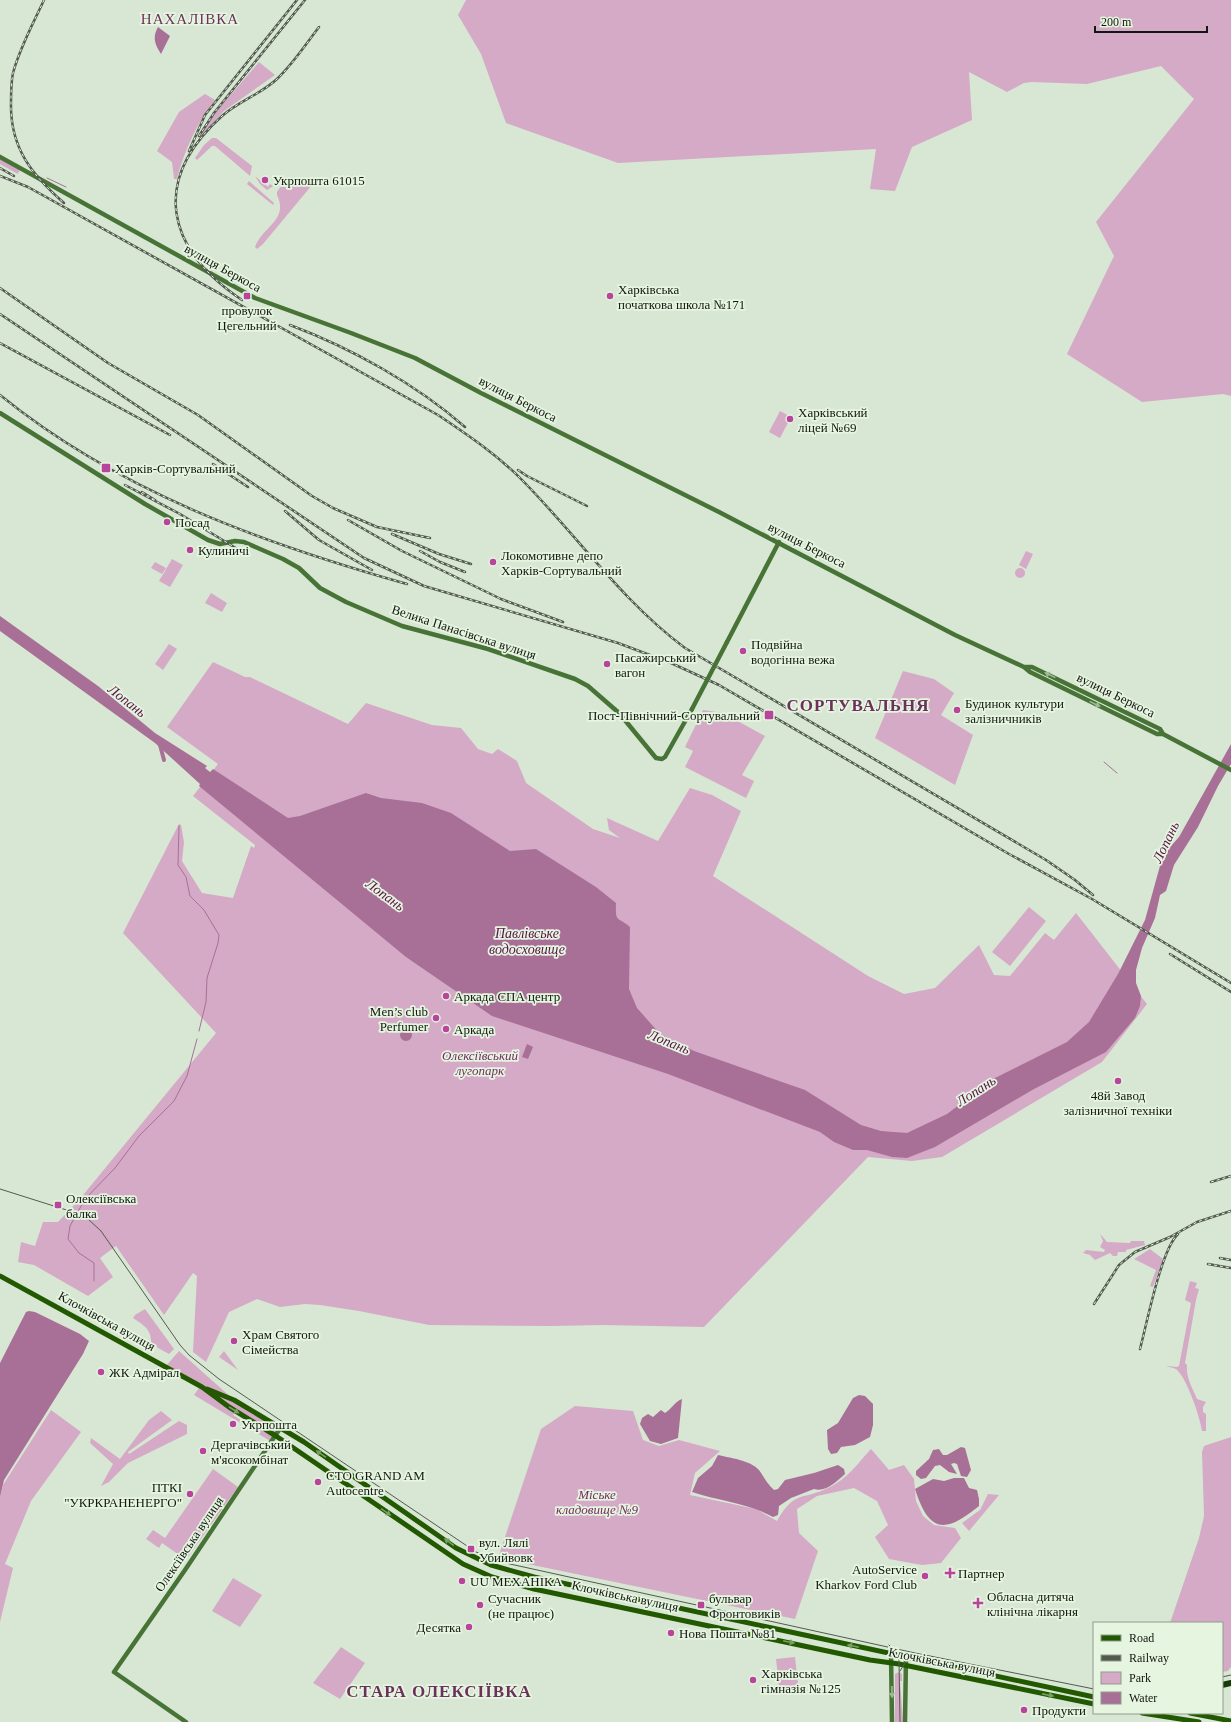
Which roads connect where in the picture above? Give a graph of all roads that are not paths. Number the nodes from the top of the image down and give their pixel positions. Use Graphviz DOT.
graph roads {
  1 [pos="0,157"];
  2 [pos="0,413"];
  3 [pos="778,542"];
  4 [pos="1231,770"];
  5 [pos="0,1276"];
  6 [pos="202,1387"];
  7 [pos="281,1427"];
  8 [pos="276,1436"];
  9 [pos="891,1654"];
  10 [pos="906,1657"];
  11 [pos="891,1662"];
  12 [pos="905,1665"];
  13 [pos="1093,1697"];
  14 [pos="1093,1704"];
  15 [pos="1148,1714"];
  16 [pos="1195,1714"];
  17 [pos="1231,1721"];
  18 [pos="186,1722"];
  19 [pos="892,1722"];
  20 [pos="905,1722"];
  21 [pos="1199,1722"];
  1 -- 3 [label="street, вулиця Беркоса"];
  2 -- 3 [label="street, Велика Панасівська вулиця, bridge"];
  3 -- 4 [label="street, вулиця Беркоса"];
  5 -- 6 [label="main road, Клочківська вулиця"];
  6 -- 7 [label="main road, Клочківська вулиця"];
  6 -- 8 [label="main road, Клочківська вулиця, one-way"];
  7 -- 8 [label="street, Олексіївська вулиця"];
  9 -- 7 [label="main road, Клочківська вулиця, one-way"];
  8 -- 11 [label="main road, Клочківська вулиця, one-way"];
  8 -- 18 [label="street, Олексіївська вулиця"];
  9 -- 10 [label="main road, Клочківська вулиця"];
  9 -- 11 [label="street"];
  10 -- 12 [label="street"];
  10 -- 13 [label="main road, Клочківська вулиця"];
  11 -- 12 [label="main road, Клочківська вулиця"];
  11 -- 19 [label="street, one-way"];
  12 -- 14 [label="main road, Клочківська вулиця, one-way"];
  12 -- 20 [label="street"];
  15 -- 21 [label="main road"];
  16 -- 17 [label="main road"];
}
